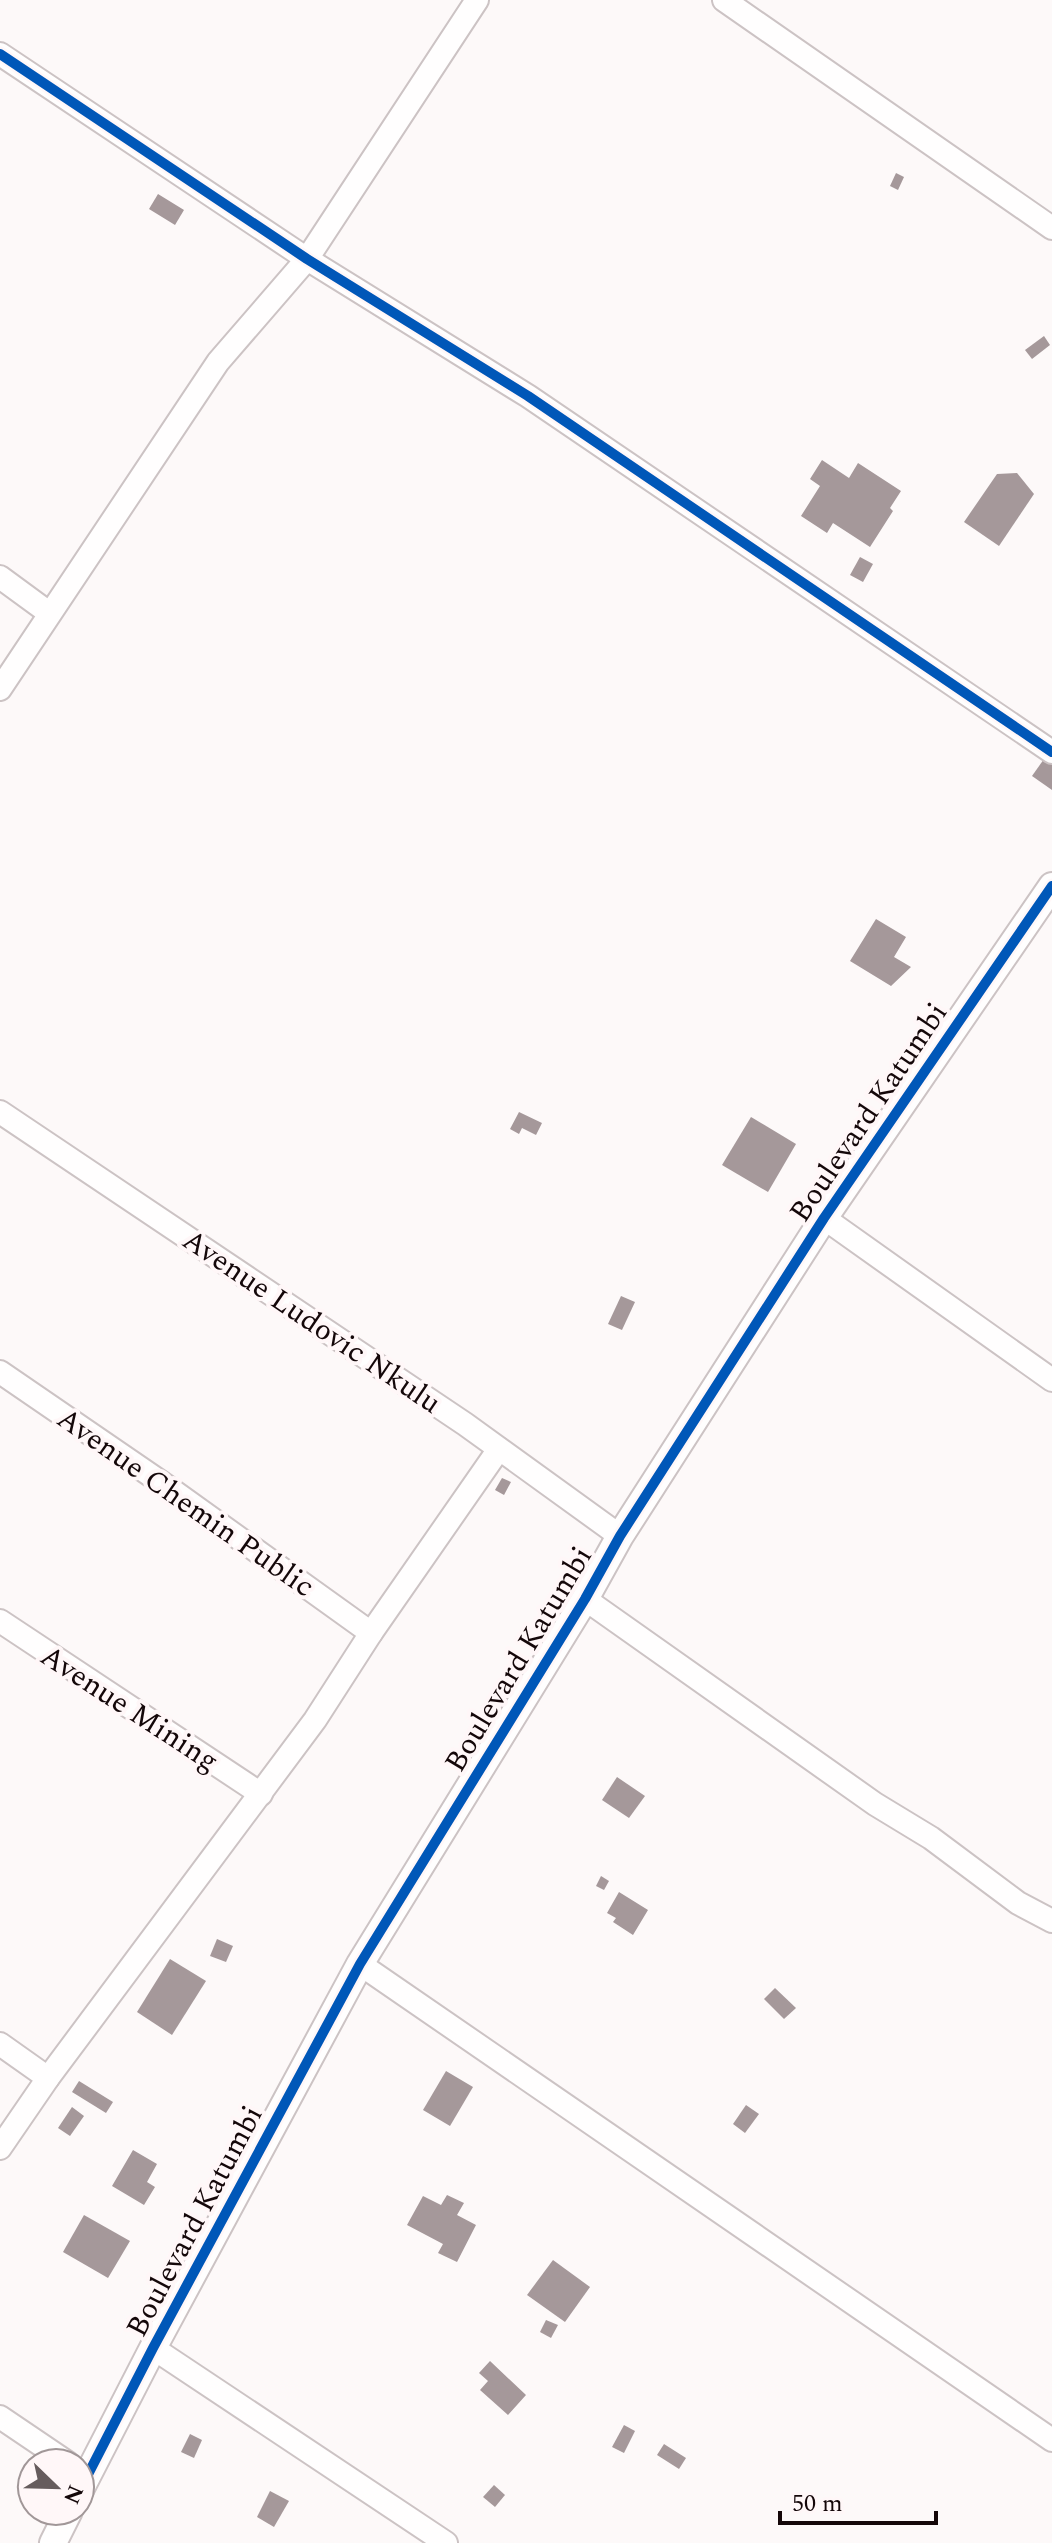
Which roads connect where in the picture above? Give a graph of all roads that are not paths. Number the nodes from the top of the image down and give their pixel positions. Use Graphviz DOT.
graph roads {
  1 [pos="477,0"];
  2 [pos="724,0"];
  3 [pos="0,54"];
  4 [pos="1052,228"];
  5 [pos="307,259"];
  6 [pos="0,577"];
  7 [pos="49,613"];
  8 [pos="0,689"];
  9 [pos="1052,752"];
  10 [pos="1052,886"];
  11 [pos="0,1112"];
  12 [pos="824,1218"];
  13 [pos="0,1372"];
  14 [pos="1052,1380"];
  15 [pos="499,1449"];
  16 [pos="620,1536"];
  17 [pos="585,1599"];
  18 [pos="0,1621"];
  19 [pos="371,1633"];
  20 [pos="261,1794"];
  21 [pos="1052,1921"];
  22 [pos="360,1964"];
  23 [pos="0,2044"];
  24 [pos="48,2078"];
  25 [pos="0,2148"];
  26 [pos="153,2348"];
  27 [pos="0,2417"];
  28 [pos="1052,2440"];
  29 [pos="41,2447"];
  30 [pos="95,2447"];
  31 [pos="446,2543"];
  1 -- 5 [label="street"];
  2 -- 4 [label="street"];
  3 -- 5 [label="street"];
  5 -- 7 [label="street"];
  5 -- 9 [label="street"];
  6 -- 7 [label="street"];
  7 -- 8 [label="street"];
  10 -- 12 [label="street, Boulevard Katumbi"];
  11 -- 15 [label="street, Avenue Ludovic Nkulu"];
  12 -- 14 [label="street"];
  12 -- 16 [label="street, Boulevard Katumbi"];
  13 -- 19 [label="street, Avenue Chemin Public"];
  15 -- 16 [label="street, Avenue Ludovic Nkulu"];
  15 -- 19 [label="street"];
  16 -- 17 [label="street, Boulevard Katumbi"];
  17 -- 21 [label="street"];
  17 -- 22 [label="street, Boulevard Katumbi"];
  18 -- 20 [label="street, Avenue Mining"];
  19 -- 20 [label="street"];
  20 -- 24 [label="street"];
  22 -- 26 [label="street, Boulevard Katumbi"];
  22 -- 28 [label="street"];
  23 -- 24 [label="street"];
  24 -- 25 [label="street"];
  26 -- 30 [label="street, Boulevard Katumbi"];
  26 -- 31 [label="street"];
  27 -- 29 [label="street"];
}
